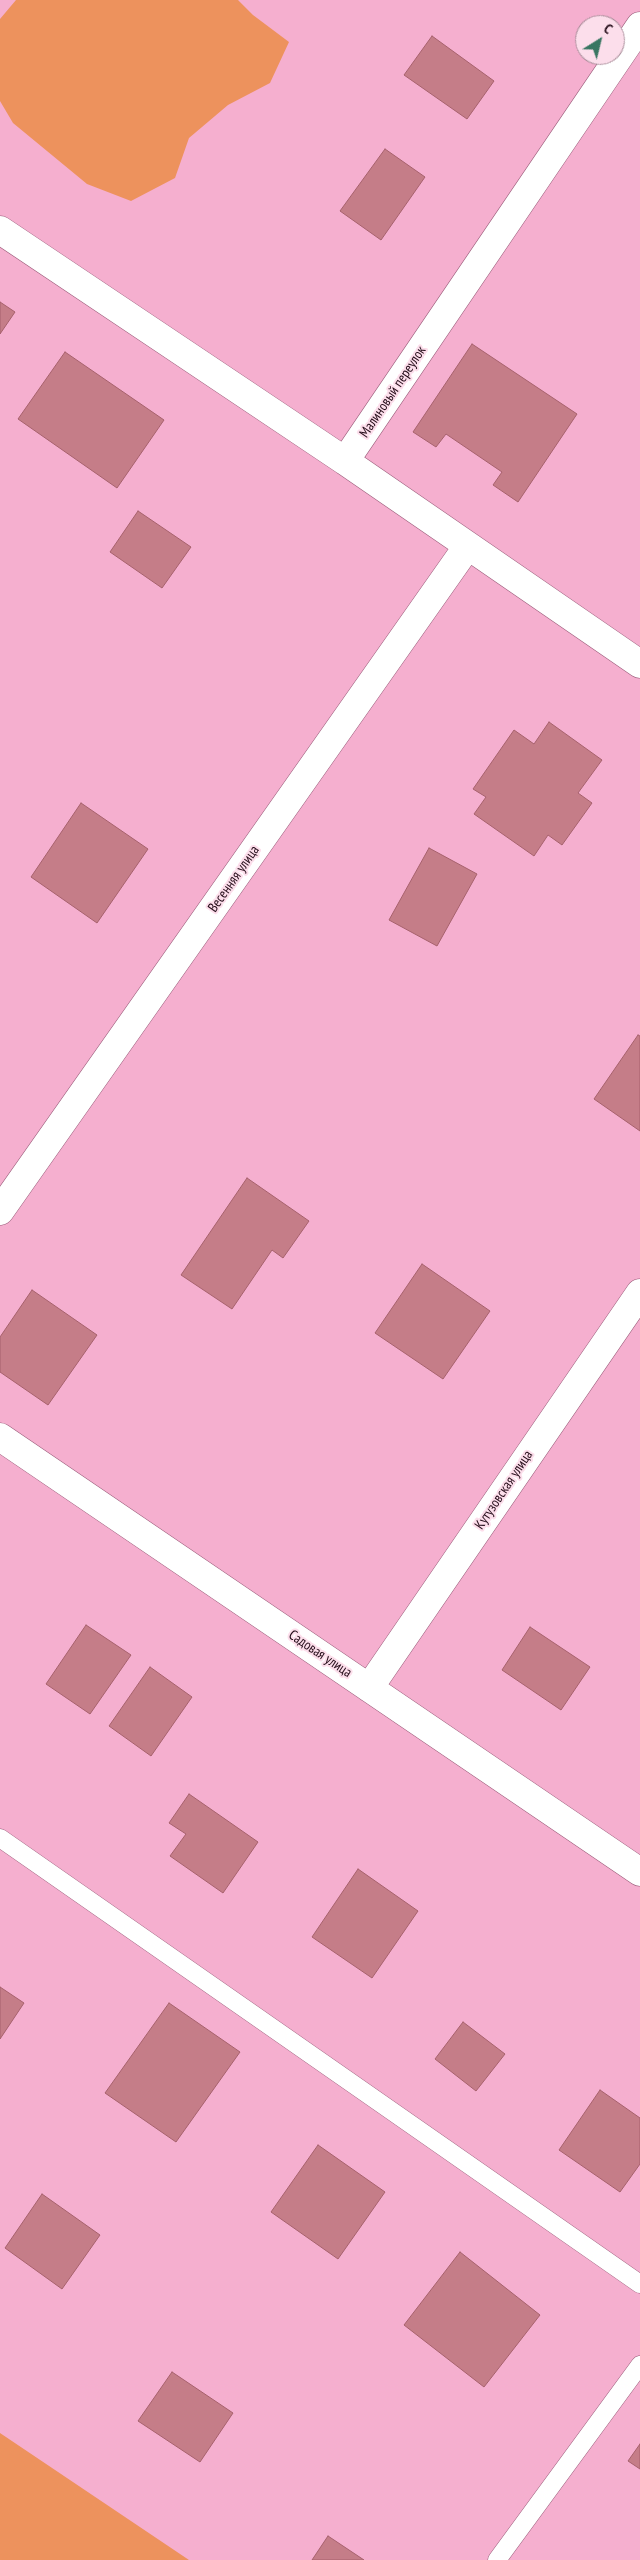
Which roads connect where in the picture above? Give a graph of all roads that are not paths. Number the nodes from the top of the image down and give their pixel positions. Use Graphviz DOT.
graph roads {
  1 [pos="640,26"];
  2 [pos="0,230"];
  3 [pos="346,461"];
  4 [pos="468,547"];
  5 [pos="640,664"];
  6 [pos="0,1211"];
  7 [pos="640,1293"];
  8 [pos="0,1437"];
  9 [pos="369,1688"];
  10 [pos="0,1838"];
  11 [pos="640,1872"];
  12 [pos="640,2284"];
  13 [pos="640,2365"];
  14 [pos="497,2560"];
  1 -- 3 [label="street, Малиновый переулок"];
  2 -- 3 [label="street"];
  3 -- 4 [label="street"];
  4 -- 5 [label="street"];
  4 -- 6 [label="street, Весенняя улица"];
  7 -- 9 [label="street, Кутузовская улица"];
  8 -- 9 [label="street, Садовая улица"];
  9 -- 11 [label="street, Садовая улица"];
  10 -- 12 [label="lane"];
  13 -- 14 [label="lane"];
}
